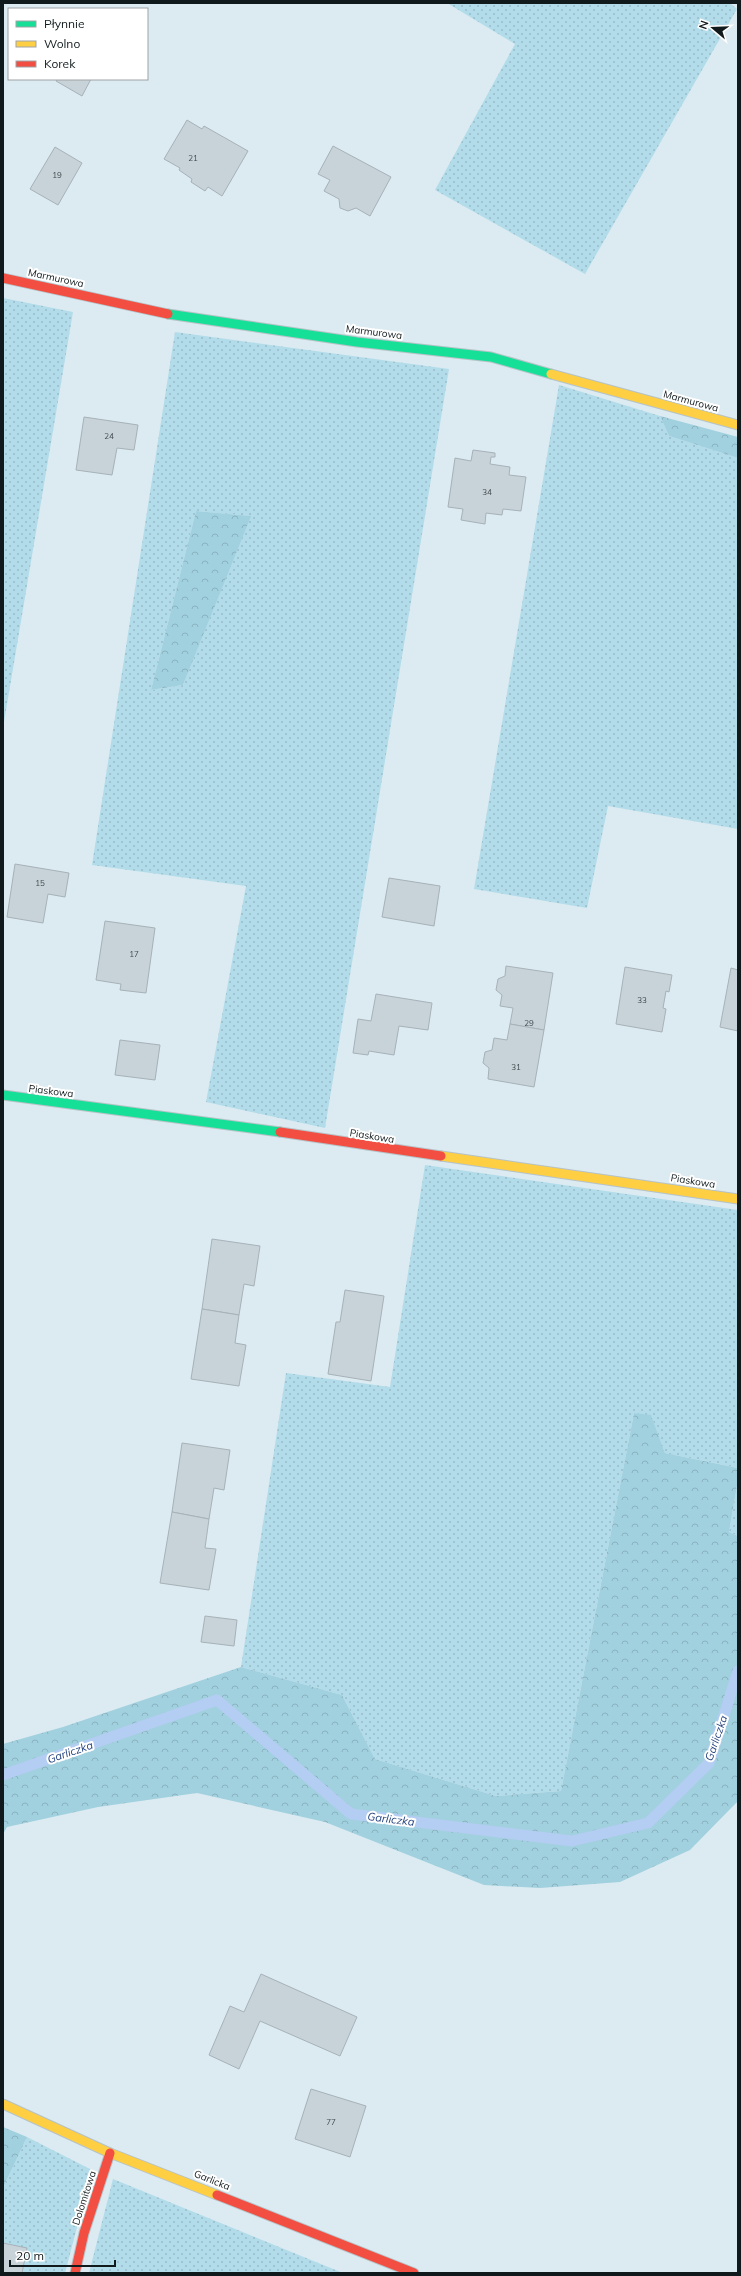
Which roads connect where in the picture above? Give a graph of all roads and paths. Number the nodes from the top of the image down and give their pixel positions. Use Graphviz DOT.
graph roads {
  1 [pos="3,278"];
  2 [pos="738,425"];
  3 [pos="3,1095"];
  4 [pos="738,1199"];
  5 [pos="3,2104"];
  6 [pos="110,2153"];
  7 [pos="75,2273"];
  8 [pos="414,2273"];
  1 -- 2 [label="street, Marmurowa"];
  3 -- 4 [label="street, Piaskowa"];
  5 -- 6 [label="street, Garlicka"];
  6 -- 7 [label="street, Dolomitowa"];
  6 -- 8 [label="street, Garlicka"];
}
